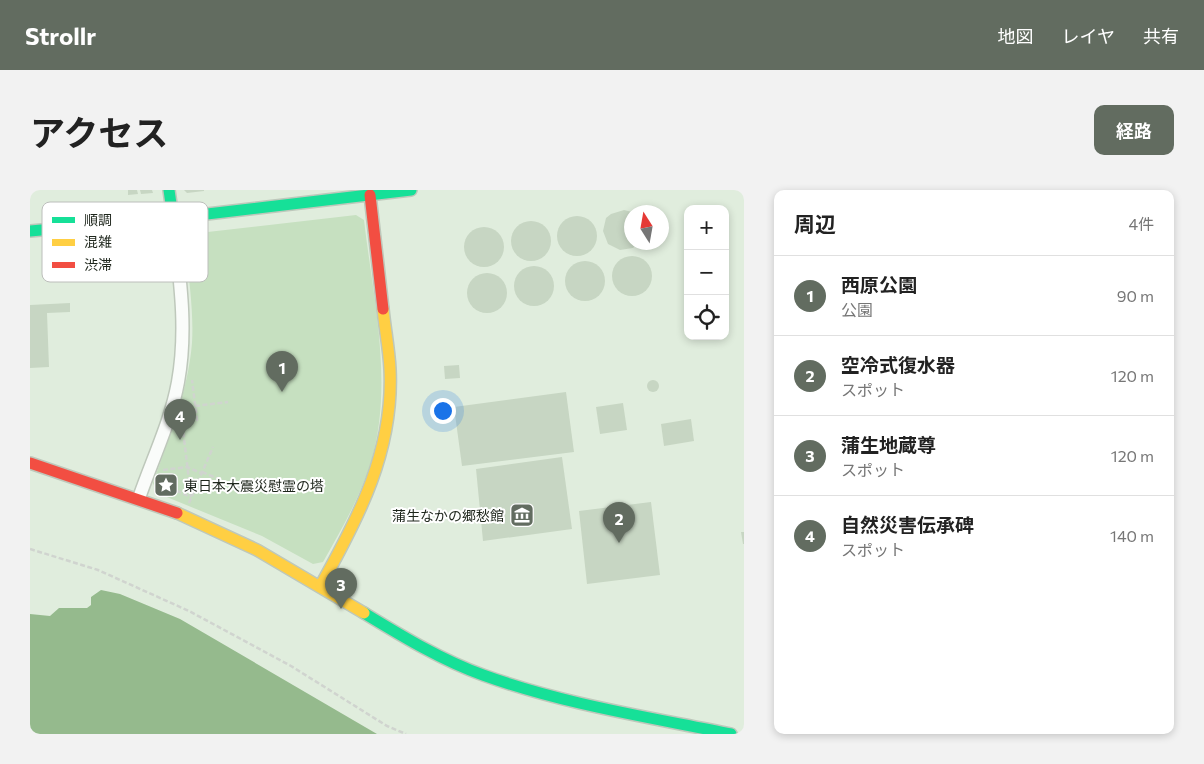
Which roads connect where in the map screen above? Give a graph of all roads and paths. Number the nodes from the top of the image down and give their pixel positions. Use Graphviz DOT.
graph roads {
  1 [pos="411,190"];
  2 [pos="370,195"];
  3 [pos="208,214"];
  4 [pos="180,282"];
  5 [pos="190,372"];
  6 [pos="228,402"];
  7 [pos="195,406"];
  8 [pos="213,447"];
  9 [pos="30,463"];
  10 [pos="187,466"];
  11 [pos="202,472"];
  12 [pos="240,488"];
  13 [pos="191,497"];
  14 [pos="139,498"];
  15 [pos="189,502"];
  16 [pos="30,549"];
  17 [pos="321,585"];
  18 [pos="406,734"];
  19 [pos="731,734"];
  1 -- 2 [label="street"];
  2 -- 3 [label="street"];
  2 -- 17 [label="street"];
  4 -- 14 [label="street"];
  5 -- 7 [label="path"];
  6 -- 7 [label="path"];
  7 -- 10 [label="path"];
  8 -- 11 [label="path"];
  9 -- 14 [label="street"];
  10 -- 11 [label="path"];
  10 -- 13 [label="path"];
  10 -- 13 [label="path"];
  11 -- 12 [label="path"];
  11 -- 13 [label="path"];
  13 -- 15 [label="path"];
  14 -- 17 [label="street"];
  16 -- 18 [label="path"];
  17 -- 19 [label="street"];
}
